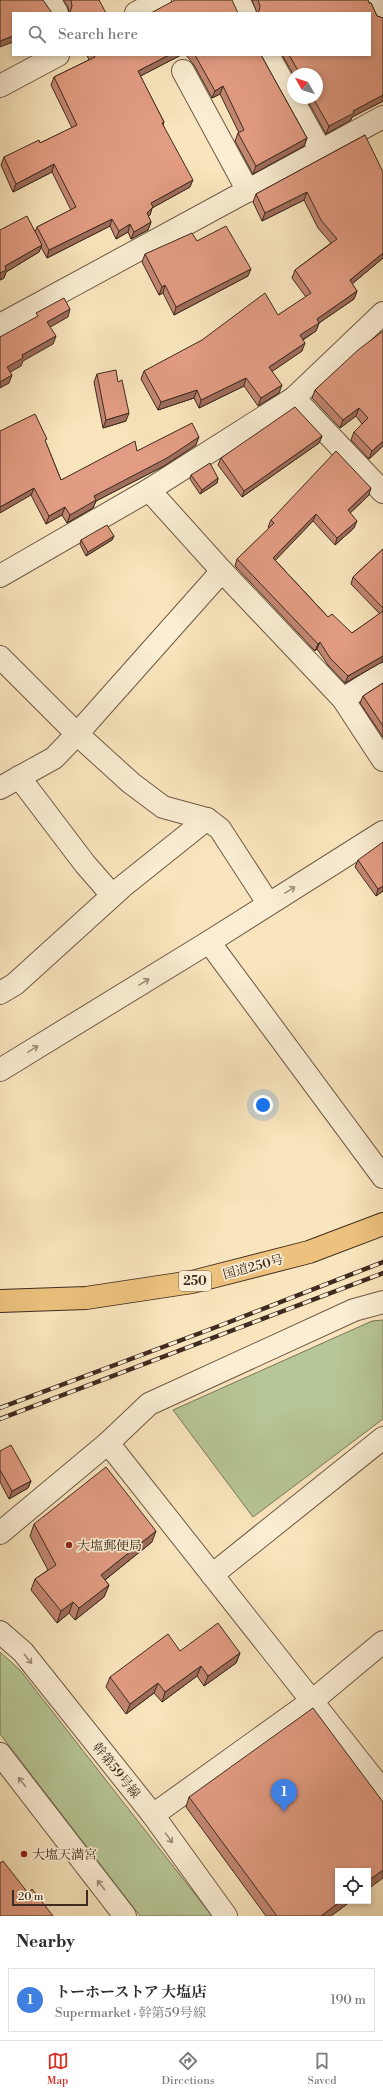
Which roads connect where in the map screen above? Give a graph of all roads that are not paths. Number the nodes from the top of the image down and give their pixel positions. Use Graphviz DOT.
graph roads {
  1 [pos="50,0"];
  2 [pos="160,0"];
  3 [pos="238,0"];
  4 [pos="378,0"];
  5 [pos="56,12"];
  6 [pos="138,12"];
  7 [pos="244,12"];
  8 [pos="383,14"];
  9 [pos="56,56"];
  10 [pos="269,56"];
  11 [pos="183,71"];
  12 [pos="0,86"];
  13 [pos="383,117"];
  14 [pos="321,151"];
  15 [pos="248,191"];
  16 [pos="383,314"];
  17 [pos="0,325"];
  18 [pos="294,398"];
  19 [pos="149,490"];
  20 [pos="383,492"];
  21 [pos="222,571"];
  22 [pos="0,576"];
  23 [pos="0,657"];
  24 [pos="383,674"];
  25 [pos="343,699"];
  26 [pos="78,734"];
  27 [pos="383,760"];
  28 [pos="19,777"];
  29 [pos="0,788"];
  30 [pos="207,819"];
  31 [pos="383,832"];
  32 [pos="112,895"];
  33 [pos="268,903"];
  34 [pos="208,942"];
  35 [pos="0,993"];
  36 [pos="0,1070"];
  37 [pos="383,1177"];
  38 [pos="383,1224"];
  39 [pos="0,1301"];
  40 [pos="383,1302"];
  41 [pos="383,1438"];
  42 [pos="108,1443"];
  43 [pos="0,1533"];
  44 [pos="212,1575"];
  45 [pos="0,1632"];
  46 [pos="383,1642"];
  47 [pos="312,1700"];
  48 [pos="0,1754"];
  49 [pos="383,1791"];
  50 [pos="153,1815"];
  51 [pos="125,1916"];
  52 [pos="226,1916"];
  1 -- 5 [label="street"];
  2 -- 6 [label="street"];
  3 -- 7 [label="street"];
  4 -- 8 [label="street"];
  9 -- 12 [label="street"];
  10 -- 14 [label="street"];
  11 -- 15 [label="street"];
  13 -- 14 [label="street"];
  14 -- 15 [label="street"];
  15 -- 17 [label="street"];
  16 -- 18 [label="street"];
  18 -- 19 [label="street"];
  18 -- 20 [label="street"];
  19 -- 21 [label="street"];
  19 -- 22 [label="street"];
  21 -- 25 [label="street"];
  21 -- 26 [label="street"];
  23 -- 26 [label="street"];
  24 -- 25 [label="street"];
  25 -- 27 [label="street"];
  26 -- 28 [label="street"];
  26 -- 30 [label="street"];
  28 -- 29 [label="street"];
  28 -- 32 [label="street"];
  30 -- 32 [label="street"];
  30 -- 33 [label="street"];
  33 -- 31 [label="street, one-way"];
  32 -- 35 [label="street"];
  33 -- 34 [label="street"];
  36 -- 34 [label="street, one-way"];
  34 -- 37 [label="street"];
  38 -- 39 [label="highway, 国道250号 / 250"];
  40 -- 42 [label="street"];
  41 -- 44 [label="street"];
  42 -- 43 [label="street"];
  42 -- 44 [label="street"];
  44 -- 47 [label="street"];
  45 -- 50 [label="street, 幹第59号線, one-way"];
  46 -- 47 [label="street"];
  47 -- 49 [label="street"];
  47 -- 50 [label="street"];
  51 -- 48 [label="street, one-way"];
  50 -- 52 [label="street, 幹第59号線, one-way"];
}
